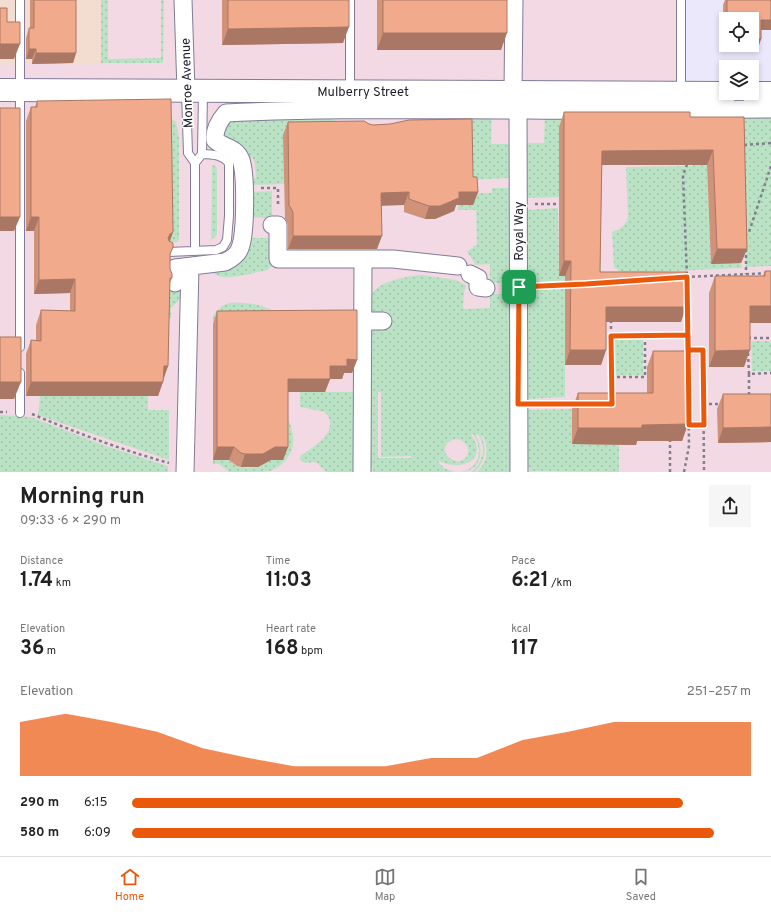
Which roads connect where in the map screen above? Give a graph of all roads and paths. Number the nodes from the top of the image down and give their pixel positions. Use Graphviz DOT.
graph roads {
  1 [pos="20,0"];
  2 [pos="184,0"];
  3 [pos="350,0"];
  4 [pos="514,0"];
  5 [pos="681,0"];
  6 [pos="10,90"];
  7 [pos="194,91"];
  8 [pos="350,91"];
  9 [pos="681,92"];
  10 [pos="719,92"];
  11 [pos="759,93"];
  12 [pos="771,93"];
  13 [pos="516,101"];
  14 [pos="426,109"];
  15 [pos="771,109"];
  16 [pos="396,125"];
  17 [pos="743,137"];
  18 [pos="771,143"];
  19 [pos="744,145"];
  20 [pos="744,153"];
  21 [pos="202,154"];
  22 [pos="689,160"];
  23 [pos="195,163"];
  24 [pos="771,166"];
  25 [pos="244,188"];
  26 [pos="546,204"];
  27 [pos="567,204"];
  28 [pos="275,225"];
  29 [pos="745,227"];
  30 [pos="746,234"];
  31 [pos="746,241"];
  32 [pos="746,248"];
  33 [pos="195,251"];
  34 [pos="168,252"];
  35 [pos="363,259"];
  36 [pos="771,273"];
  37 [pos="746,274"];
  38 [pos="679,277"];
  39 [pos="687,277"];
  40 [pos="746,279"];
  41 [pos="574,285"];
  42 [pos="517,287"];
  43 [pos="486,288"];
  44 [pos="610,315"];
  45 [pos="363,321"];
  46 [pos="384,321"];
  47 [pos="748,331"];
  48 [pos="645,335"];
  49 [pos="688,335"];
  50 [pos="611,336"];
  51 [pos="748,338"];
  52 [pos="771,338"];
  53 [pos="748,345"];
  54 [pos="688,350"];
  55 [pos="748,352"];
  56 [pos="771,373"];
  57 [pos="749,374"];
  58 [pos="611,377"];
  59 [pos="612,397"];
  60 [pos="750,403"];
  61 [pos="523,404"];
  62 [pos="582,404"];
  63 [pos="703,404"];
  64 [pos="726,404"];
  65 [pos="0,412"];
  66 [pos="20,413"];
  67 [pos="689,425"];
  68 [pos="704,425"];
  69 [pos="670,441"];
  70 [pos="185,469"];
  71 [pos="362,472"];
  72 [pos="519,472"];
  73 [pos="670,472"];
  74 [pos="684,472"];
  75 [pos="704,472"];
  1 -- 6 [label="lane"];
  2 -- 7 [label="street, Monroe Avenue"];
  3 -- 8 [label="lane"];
  4 -- 13 [label="street, Royal Way"];
  5 -- 9 [label="lane"];
  6 -- 7 [label="main road, Mulberry Street"];
  6 -- 66 [label="lane"];
  7 -- 8 [label="main road, Mulberry Street"];
  7 -- 21 [label="lane, Monroe Avenue"];
  7 -- 23 [label="lane, Monroe Avenue"];
  8 -- 13 [label="main road, Mulberry Street"];
  9 -- 10 [label="main road, Mulberry Street"];
  9 -- 13 [label="main road, Mulberry Street"];
  11 -- 12 [label="main road"];
  13 -- 14 [label="street"];
  13 -- 15 [label="street"];
  13 -- 42 [label="street, Royal Way"];
  14 -- 16 [label="street"];
  14 -- 25 [label="street"];
  17 -- 19 [label="path"];
  18 -- 19 [label="path"];
  19 -- 20 [label="path"];
  21 -- 23 [label="lane"];
  21 -- 33 [label="lane"];
  22 -- 39 [label="path"];
  23 -- 33 [label="lane, Monroe Avenue"];
  24 -- 30 [label="path"];
  25 -- 28 [label="path"];
  25 -- 70 [label="street"];
  26 -- 27 [label="path"];
  28 -- 35 [label="street"];
  29 -- 30 [label="path"];
  30 -- 31 [label="path"];
  32 -- 37 [label="path"];
  33 -- 34 [label="lane"];
  35 -- 43 [label="street"];
  35 -- 45 [label="street"];
  36 -- 37 [label="path"];
  37 -- 39 [label="path"];
  37 -- 40 [label="path"];
  38 -- 39 [label="path"];
  39 -- 49 [label="path"];
  41 -- 42 [label="path"];
  42 -- 61 [label="street, Royal Way"];
  44 -- 50 [label="path"];
  45 -- 46 [label="street"];
  45 -- 71 [label="street"];
  47 -- 51 [label="path"];
  48 -- 49 [label="path"];
  48 -- 50 [label="path"];
  48 -- 58 [label="path"];
  49 -- 54 [label="path"];
  50 -- 58 [label="path"];
  51 -- 52 [label="path"];
  51 -- 53 [label="path"];
  54 -- 63 [label="path"];
  54 -- 67 [label="path"];
  55 -- 57 [label="path"];
  56 -- 57 [label="path"];
  57 -- 60 [label="path"];
  58 -- 59 [label="path"];
  61 -- 62 [label="path"];
  61 -- 72 [label="street, Royal Way"];
  63 -- 64 [label="path"];
  63 -- 68 [label="path"];
  65 -- 66 [label="path"];
  66 -- 70 [label="path"];
  67 -- 68 [label="path"];
  67 -- 74 [label="path"];
  68 -- 75 [label="path"];
  69 -- 73 [label="path"];
}
